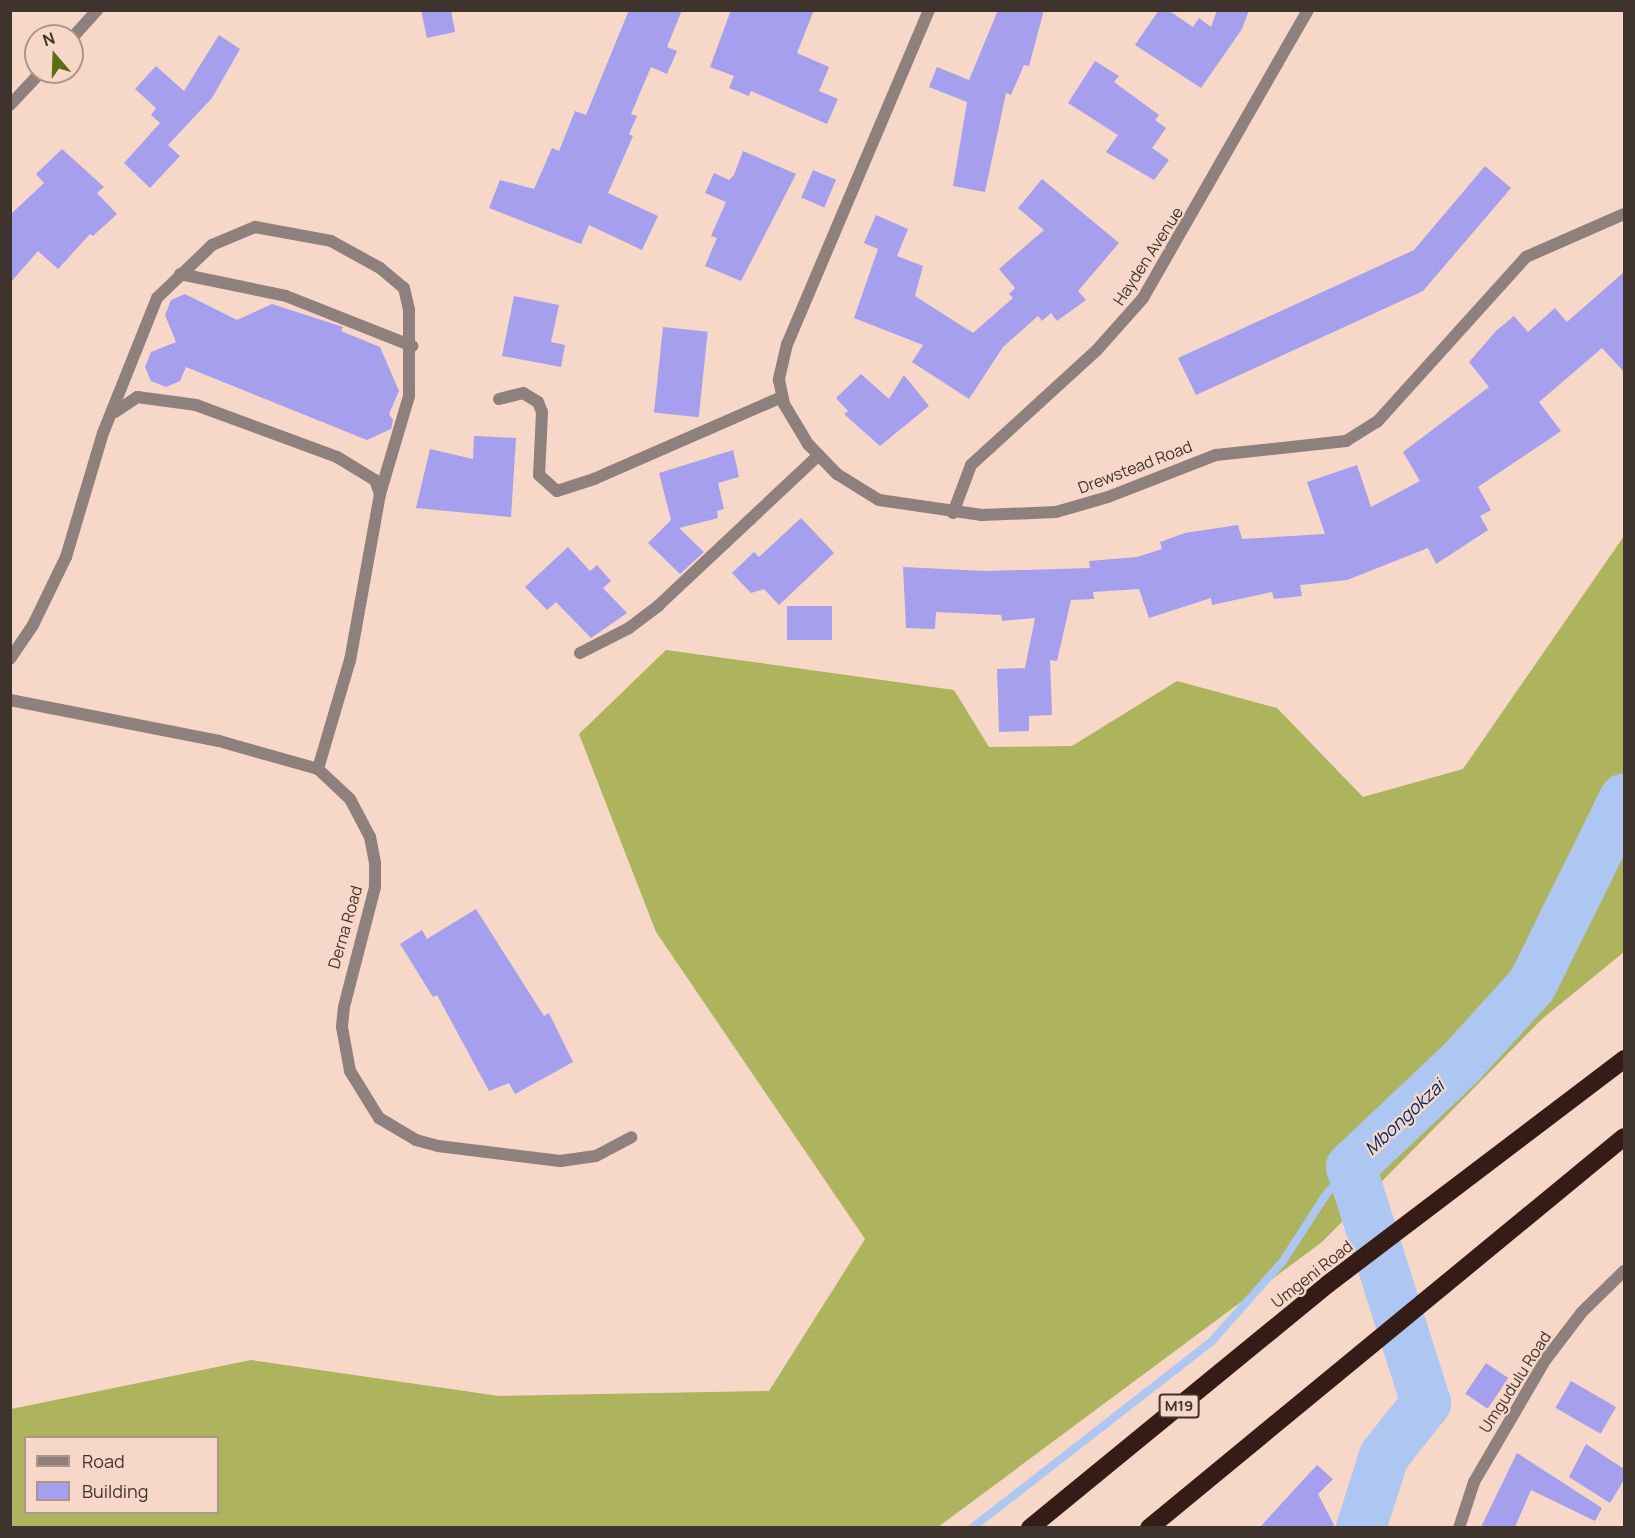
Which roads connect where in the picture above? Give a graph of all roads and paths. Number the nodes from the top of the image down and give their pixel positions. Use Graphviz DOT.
graph roads {
  1 [pos="97,10"];
  2 [pos="929,10"];
  3 [pos="1308,10"];
  4 [pos="84,25"];
  5 [pos="30,84"];
  6 [pos="10,105"];
  7 [pos="1624,214"];
  8 [pos="180,274"];
  9 [pos="412,346"];
  10 [pos="782,397"];
  11 [pos="499,399"];
  12 [pos="112,415"];
  13 [pos="819,455"];
  14 [pos="380,494"];
  15 [pos="953,513"];
  16 [pos="580,653"];
  17 [pos="10,659"];
  18 [pos="10,700"];
  19 [pos="318,769"];
  20 [pos="1624,1059"];
  21 [pos="631,1137"];
  22 [pos="1624,1137"];
  23 [pos="1624,1271"];
  24 [pos="1030,1527"];
  25 [pos="1149,1527"];
  26 [pos="1459,1527"];
  1 -- 4 [label="street"];
  2 -- 10 [label="street, Drewstead Road"];
  3 -- 15 [label="street, Hayden Avenue"];
  5 -- 6 [label="street"];
  7 -- 15 [label="street, Drewstead Road"];
  8 -- 9 [label="street"];
  8 -- 9 [label="street"];
  8 -- 12 [label="street"];
  9 -- 14 [label="street"];
  10 -- 11 [label="street"];
  10 -- 13 [label="street, Drewstead Road"];
  12 -- 14 [label="street"];
  12 -- 17 [label="street"];
  13 -- 15 [label="street, Drewstead Road"];
  13 -- 16 [label="street"];
  14 -- 19 [label="street"];
  18 -- 19 [label="street, Derna Road"];
  19 -- 21 [label="street, Derna Road"];
  20 -- 24 [label="highway, Umgeni Road / M19"];
  22 -- 25 [label="highway"];
  23 -- 26 [label="street, Umgudulu Road"];
}
